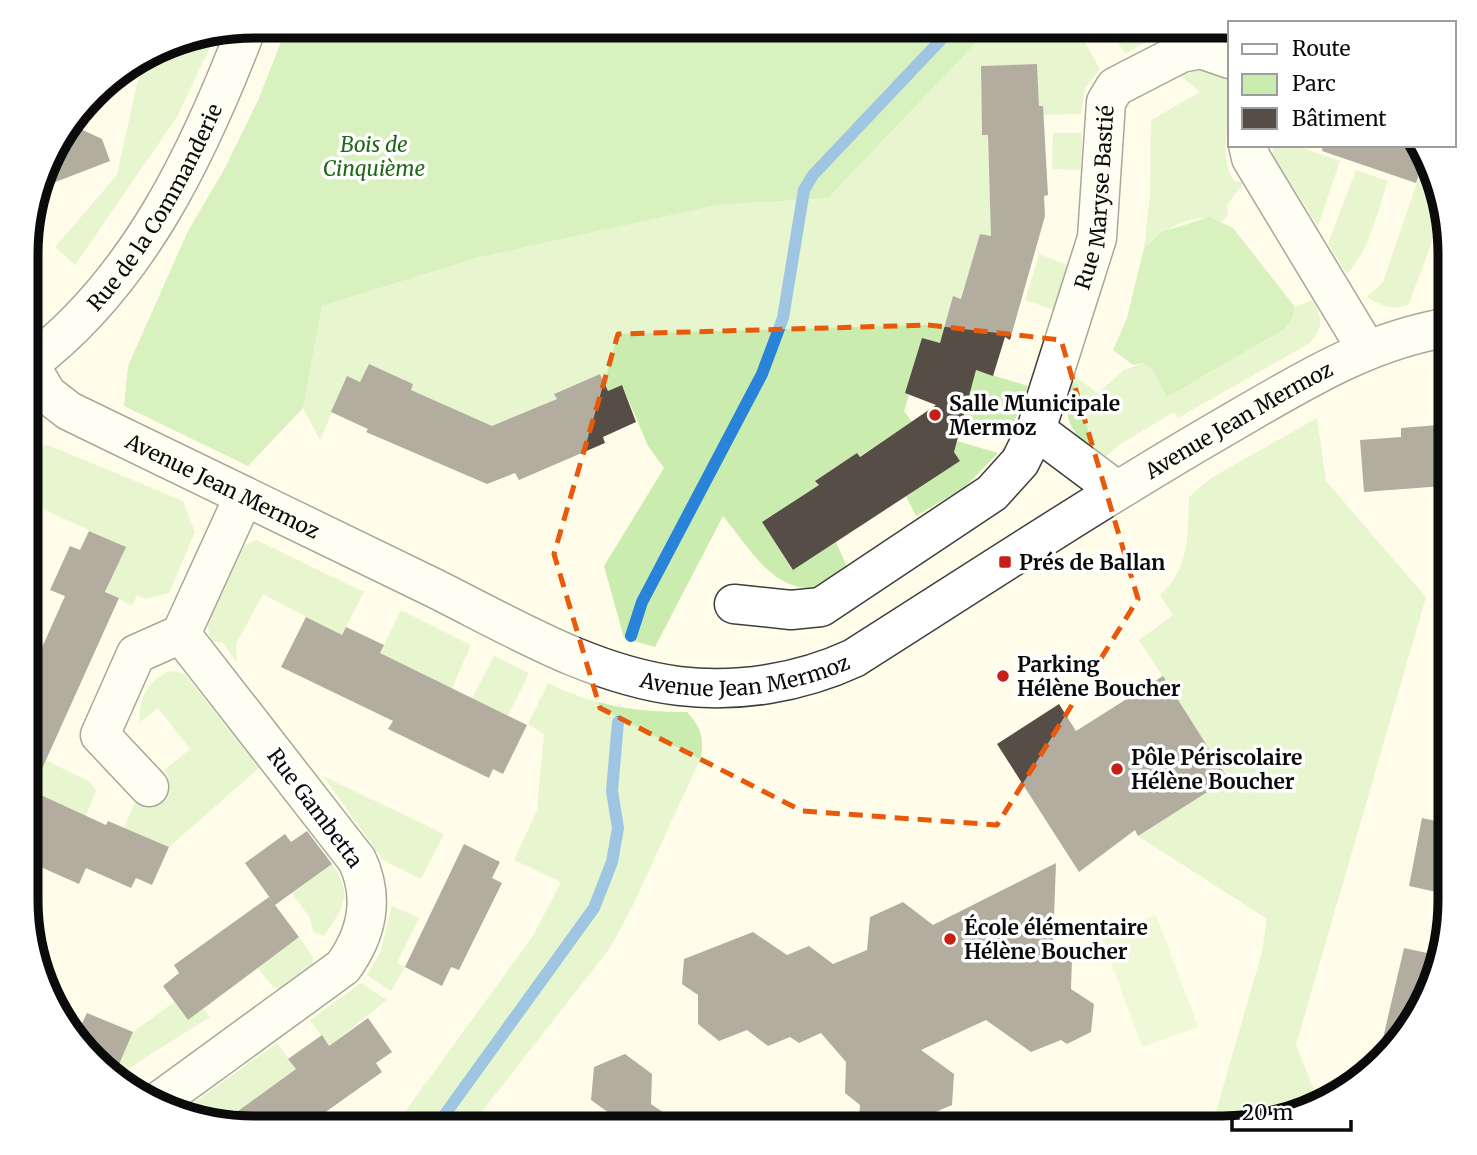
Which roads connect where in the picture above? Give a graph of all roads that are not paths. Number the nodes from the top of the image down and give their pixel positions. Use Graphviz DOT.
graph roads {
  1 [pos="242,39"];
  2 [pos="1228,58"];
  3 [pos="1248,147"];
  4 [pos="1438,329"];
  5 [pos="1367,350"];
  6 [pos="38,355"];
  7 [pos="38,380"];
  8 [pos="1036,430"];
  9 [pos="1115,489"];
  10 [pos="244,496"];
  11 [pos="734,604"];
  12 [pos="181,634"];
  13 [pos="149,787"];
  14 [pos="165,1097"];
  1 -- 6 [label="street, Rue de la Commanderie"];
  2 -- 8 [label="street, Rue Maryse Bastié"];
  3 -- 5 [label="street"];
  4 -- 5 [label="street, Avenue Jean Mermoz"];
  5 -- 9 [label="street, Avenue Jean Mermoz"];
  7 -- 10 [label="street, Avenue Jean Mermoz"];
  8 -- 9 [label="street"];
  8 -- 11 [label="street, Rue Maryse Bastié"];
  9 -- 10 [label="street, Avenue Jean Mermoz"];
  10 -- 12 [label="street"];
  12 -- 13 [label="street"];
  12 -- 14 [label="street, Rue Gambetta"];
}
